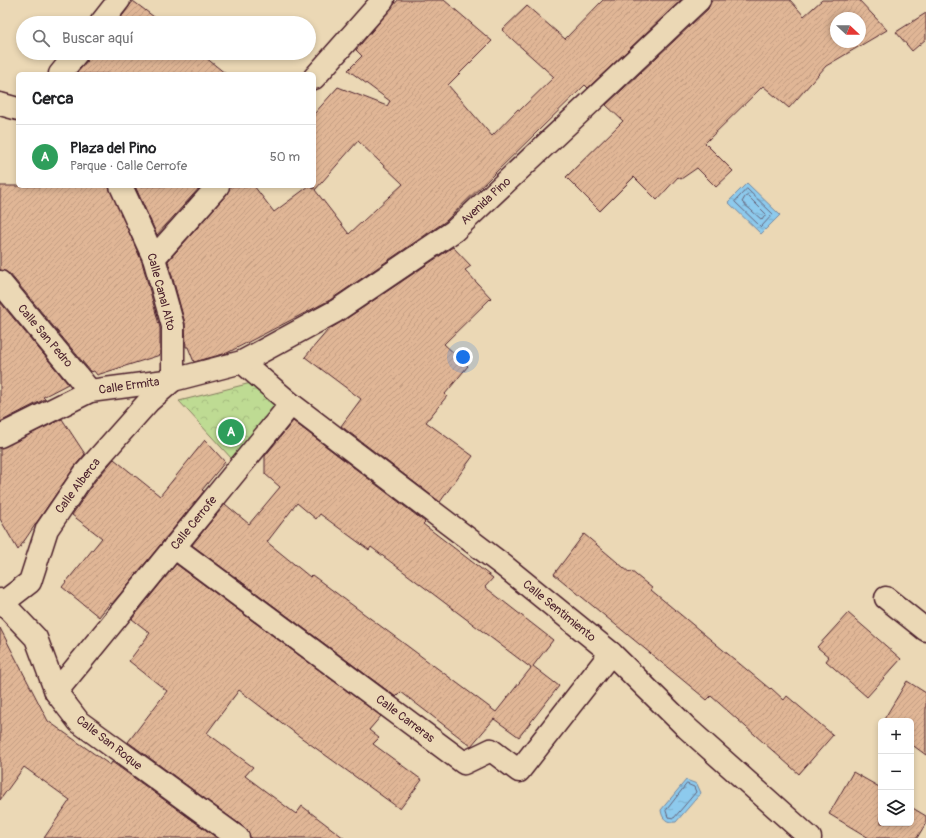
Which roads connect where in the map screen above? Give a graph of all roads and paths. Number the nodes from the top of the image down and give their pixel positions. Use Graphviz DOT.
graph roads {
  1 [pos="119,0"];
  2 [pos="383,0"];
  3 [pos="699,0"];
  4 [pos="106,16"];
  5 [pos="71,60"];
  6 [pos="62,72"];
  7 [pos="316,76"];
  8 [pos="0,104"];
  9 [pos="16,108"];
  10 [pos="122,188"];
  11 [pos="216,188"];
  12 [pos="154,258"];
  13 [pos="0,282"];
  14 [pos="242,362"];
  15 [pos="173,380"];
  16 [pos="90,391"];
  17 [pos="291,404"];
  18 [pos="0,436"];
  19 [pos="174,547"];
  20 [pos="886,598"];
  21 [pos="1,603"];
  22 [pos="926,630"];
  23 [pos="611,653"];
  24 [pos="56,692"];
  25 [pos="238,838"];
  26 [pos="810,838"];
  1 -- 4 [label="street"];
  2 -- 7 [label="street"];
  3 -- 14 [label="street, Avenida Pino"];
  5 -- 6 [label="street"];
  8 -- 9 [label="street"];
  10 -- 12 [label="street, Calle Canal Alto"];
  11 -- 12 [label="street"];
  12 -- 15 [label="street, Calle Canal Alto"];
  13 -- 16 [label="street, Calle San Pedro"];
  14 -- 15 [label="street, Calle Ermita"];
  14 -- 17 [label="street"];
  15 -- 16 [label="street, Calle Ermita"];
  15 -- 21 [label="street, Calle Alberca"];
  16 -- 18 [label="street, Calle Ermita"];
  17 -- 19 [label="street, Calle Cerrofe"];
  17 -- 23 [label="street, Calle Sentimiento"];
  19 -- 23 [label="street, Calle Carreras"];
  19 -- 24 [label="street, Calle Cerrofe"];
  20 -- 22 [label="street"];
  21 -- 24 [label="street, Calle San Roque"];
  23 -- 26 [label="street, Calle Sentimiento"];
  24 -- 25 [label="street, Calle San Roque"];
}
